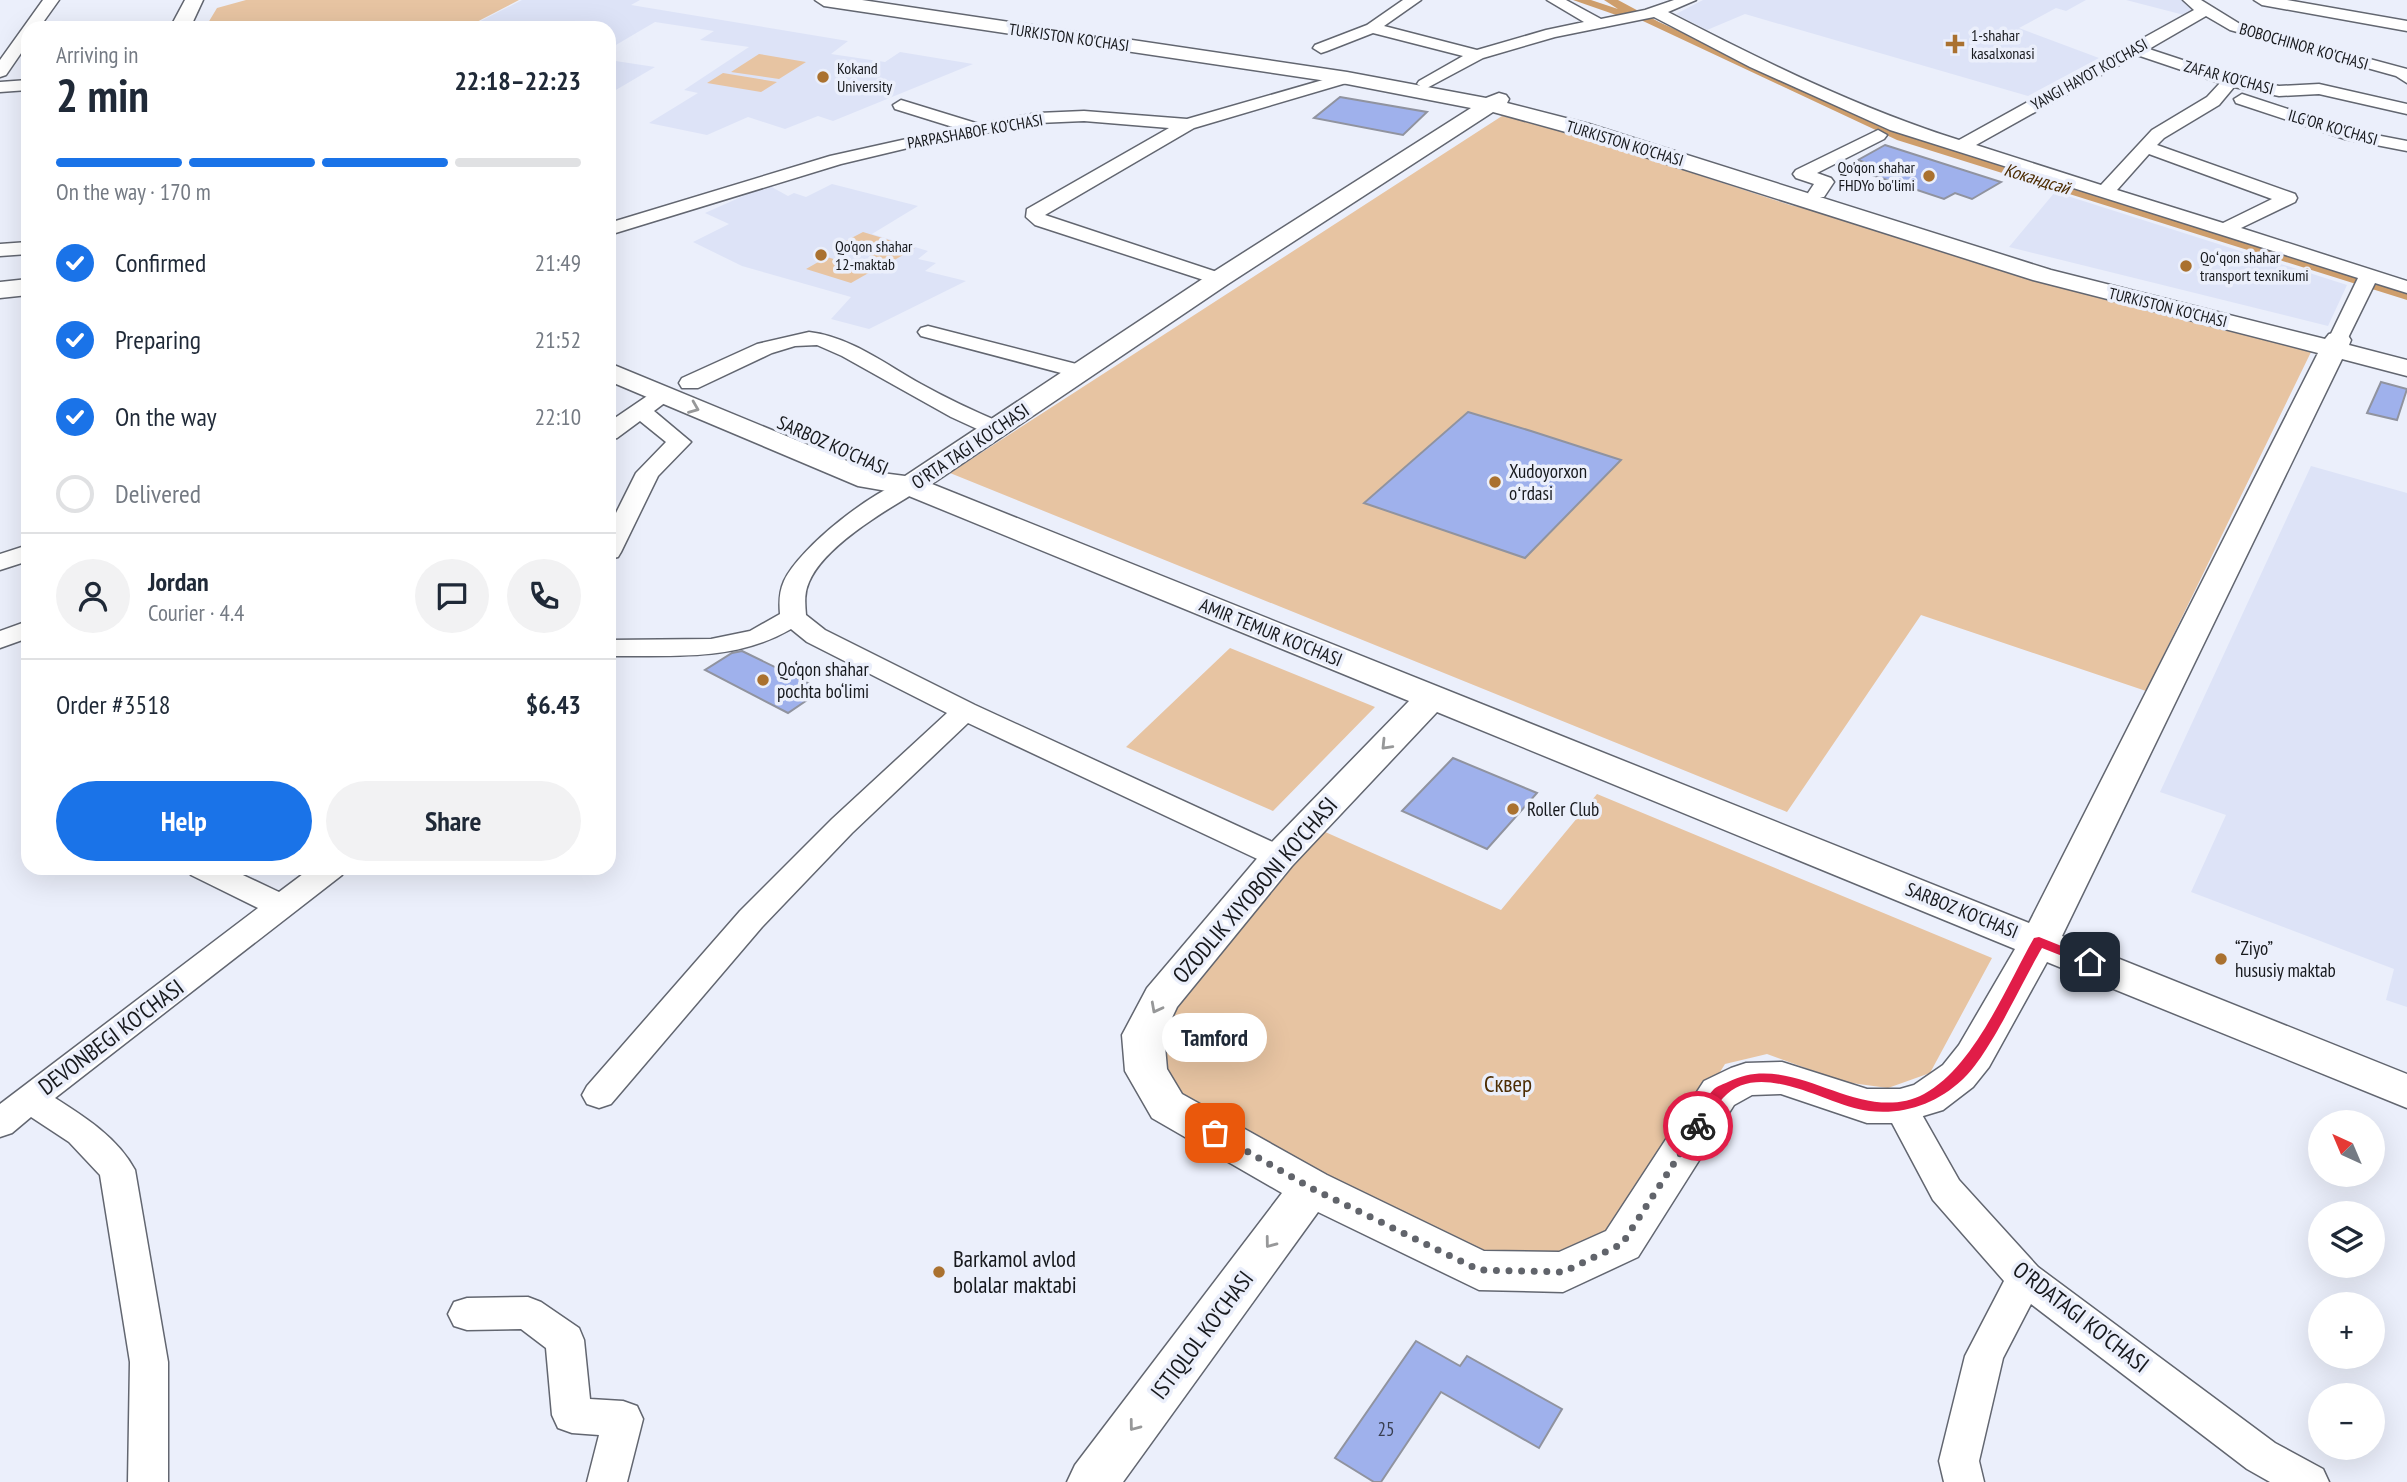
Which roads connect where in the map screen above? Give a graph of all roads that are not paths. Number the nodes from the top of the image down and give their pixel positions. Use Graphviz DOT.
graph roads {
  1 [pos="51,0"];
  2 [pos="194,0"];
  3 [pos="824,0"];
  4 [pos="861,0"];
  5 [pos="1413,0"];
  6 [pos="1555,0"];
  7 [pos="1689,0"];
  8 [pos="2262,0"];
  9 [pos="2197,4"];
  10 [pos="1653,13"];
  11 [pos="36,21"];
  12 [pos="184,21"];
  13 [pos="1599,24"];
  14 [pos="2407,26"];
  15 [pos="1372,28"];
  16 [pos="21,42"];
  17 [pos="1321,48"];
  18 [pos="2134,49"];
  19 [pos="1477,55"];
  20 [pos="0,72"];
  21 [pos="1347,78"];
  22 [pos="2407,78"];
  23 [pos="1425,83"];
  24 [pos="21,86"];
  25 [pos="2224,86"];
  26 [pos="0,87"];
  27 [pos="1494,102"];
  28 [pos="901,105"];
  29 [pos="2407,109"];
  30 [pos="1188,124"];
  31 [pos="977,129"];
  32 [pos="1878,135"];
  33 [pos="2407,146"];
  34 [pos="1960,147"];
  35 [pos="2146,147"];
  36 [pos="1817,193"];
  37 [pos="2104,193"];
  38 [pos="616,227"];
  39 [pos="2223,230"];
  40 [pos="21,248"];
  41 [pos="0,250"];
  42 [pos="2407,274"];
  43 [pos="1219,279"];
  44 [pos="2365,281"];
  45 [pos="2407,287"];
  46 [pos="21,288"];
  47 [pos="0,290"];
  48 [pos="21,299"];
  49 [pos="0,301"];
  50 [pos="928,332"];
  51 [pos="2335,345"];
  52 [pos="616,354"];
  53 [pos="2407,358"];
  54 [pos="2407,368"];
  55 [pos="1080,372"];
  56 [pos="616,375"];
  57 [pos="690,383"];
  58 [pos="664,395"];
  59 [pos="640,410"];
  60 [pos="616,428"];
  61 [pos="996,429"];
  62 [pos="910,486"];
  63 [pos="616,538"];
  64 [pos="21,555"];
  65 [pos="0,563"];
  66 [pos="793,617"];
  67 [pos="21,632"];
  68 [pos="0,640"];
  69 [pos="616,651"];
  70 [pos="1433,696"];
  71 [pos="965,711"];
  72 [pos="1633,777"];
  73 [pos="1279,857"];
  74 [pos="217,875"];
  75 [pos="322,875"];
  76 [pos="282,906"];
  77 [pos="2039,942"];
  78 [pos="2407,1092"];
  79 [pos="599,1095"];
  80 [pos="30,1099"];
  81 [pos="1900,1106"];
  82 [pos="0,1123"];
  83 [pos="1311,1188"];
  84 [pos="2025,1278"];
  85 [pos="467,1314"];
  86 [pos="148,1482"];
  87 [pos="607,1482"];
  88 [pos="1093,1482"];
  89 [pos="1964,1482"];
  90 [pos="2309,1482"];
  1 -- 11 [label="street"];
  2 -- 12 [label="main road"];
  3 -- 21 [label="main road, TURKISTON KO'CHASI"];
  4 -- 23 [label="main road, TURKISTON KO'CHASI"];
  5 -- 15 [label="street"];
  6 -- 13 [label="street"];
  7 -- 10 [label="street"];
  8 -- 14 [label="street"];
  9 -- 18 [label="street, YANGI HAYOT KO'CHASI"];
  9 -- 22 [label="street, BOBOCHINOR KO'CHASI"];
  10 -- 13 [label="street"];
  10 -- 34 [label="street"];
  13 -- 19 [label="street"];
  15 -- 17 [label="street"];
  15 -- 19 [label="street"];
  16 -- 20 [label="street"];
  18 -- 25 [label="street, ZAFAR KO'CHASI"];
  18 -- 34 [label="street, YANGI HAYOT KO'CHASI"];
  19 -- 23 [label="street"];
  21 -- 27 [label="main road, TURKISTON KO'CHASI"];
  21 -- 30 [label="street, PARPASHABOF KO'CHASI"];
  23 -- 27 [label="main road, TURKISTON KO'CHASI"];
  24 -- 26 [label="street"];
  25 -- 29 [label="street, ZAFAR KO'CHASI"];
  25 -- 33 [label="street, ILG'OR KO'CHASI"];
  25 -- 35 [label="street"];
  27 -- 36 [label="main road, TURKISTON KO'CHASI"];
  27 -- 43 [label="main road, O'RTA TAGI KO'CHASI"];
  27 -- 51 [label="main road, TURKISTON KO'CHASI"];
  28 -- 31 [label="street"];
  30 -- 31 [label="street, PARPASHABOF KO'CHASI"];
  30 -- 43 [label="street"];
  31 -- 38 [label="street, PARPASHABOF KO'CHASI"];
  32 -- 36 [label="street"];
  34 -- 37 [label="street"];
  35 -- 37 [label="street"];
  35 -- 39 [label="street"];
  36 -- 51 [label="main road, TURKISTON KO'CHASI"];
  37 -- 39 [label="street"];
  39 -- 44 [label="street"];
  40 -- 41 [label="street"];
  42 -- 44 [label="street"];
  43 -- 55 [label="main road, O'RTA TAGI KO'CHASI"];
  44 -- 45 [label="street"];
  44 -- 51 [label="street"];
  46 -- 47 [label="main road"];
  48 -- 49 [label="main road"];
  50 -- 55 [label="street"];
  51 -- 53 [label="main road, TURKISTON KO'CHASI"];
  51 -- 54 [label="main road, TURKISTON KO'CHASI"];
  51 -- 77 [label="main road, OZODLIK XIYOBONI KO'CHASI"];
  52 -- 57 [label="main road, SARBOZ KO'CHASI"];
  55 -- 61 [label="main road, O'RTA TAGI KO'CHASI"];
  56 -- 58 [label="main road, SARBOZ KO'CHASI"];
  57 -- 61 [label="street"];
  57 -- 62 [label="main road, SARBOZ KO'CHASI"];
  58 -- 59 [label="street"];
  58 -- 62 [label="main road, SARBOZ KO'CHASI, one-way"];
  59 -- 60 [label="street"];
  59 -- 63 [label="street"];
  61 -- 62 [label="main road, O'RTA TAGI KO'CHASI"];
  62 -- 66 [label="street, O'RTA TAGI KO'CHASI"];
  62 -- 70 [label="main road, AMIR TEMUR KO'CHASI"];
  64 -- 65 [label="street"];
  66 -- 69 [label="street"];
  66 -- 71 [label="street"];
  67 -- 68 [label="street"];
  70 -- 72 [label="main road, AMIR TEMUR KO'CHASI"];
  70 -- 73 [label="main road, OZODLIK XIYOBONI KO'CHASI, one-way"];
  71 -- 73 [label="street"];
  71 -- 79 [label="street"];
  72 -- 77 [label="main road, SARBOZ KO'CHASI"];
  73 -- 83 [label="main road, OZODLIK XIYOBONI KO'CHASI, one-way"];
  74 -- 76 [label="street"];
  75 -- 76 [label="street, DEVONBEGI KO'CHASI"];
  76 -- 80 [label="street, DEVONBEGI KO'CHASI"];
  77 -- 78 [label="main road, SARBOZ KO'CHASI"];
  77 -- 81 [label="main road, OZODLIK XIYOBONI KO'CHASI"];
  80 -- 82 [label="street"];
  80 -- 86 [label="street, DEVONBEGI KO'CHASI"];
  81 -- 83 [label="main road, OZODLIK XIYOBONI KO'CHASI"];
  81 -- 84 [label="street, O'RDATAGI KO'CHASI"];
  83 -- 88 [label="main road, ISTIQLOL KO'CHASI, one-way"];
  84 -- 89 [label="street"];
  84 -- 90 [label="street, O'RDATAGI KO'CHASI"];
  85 -- 87 [label="street"];
}
